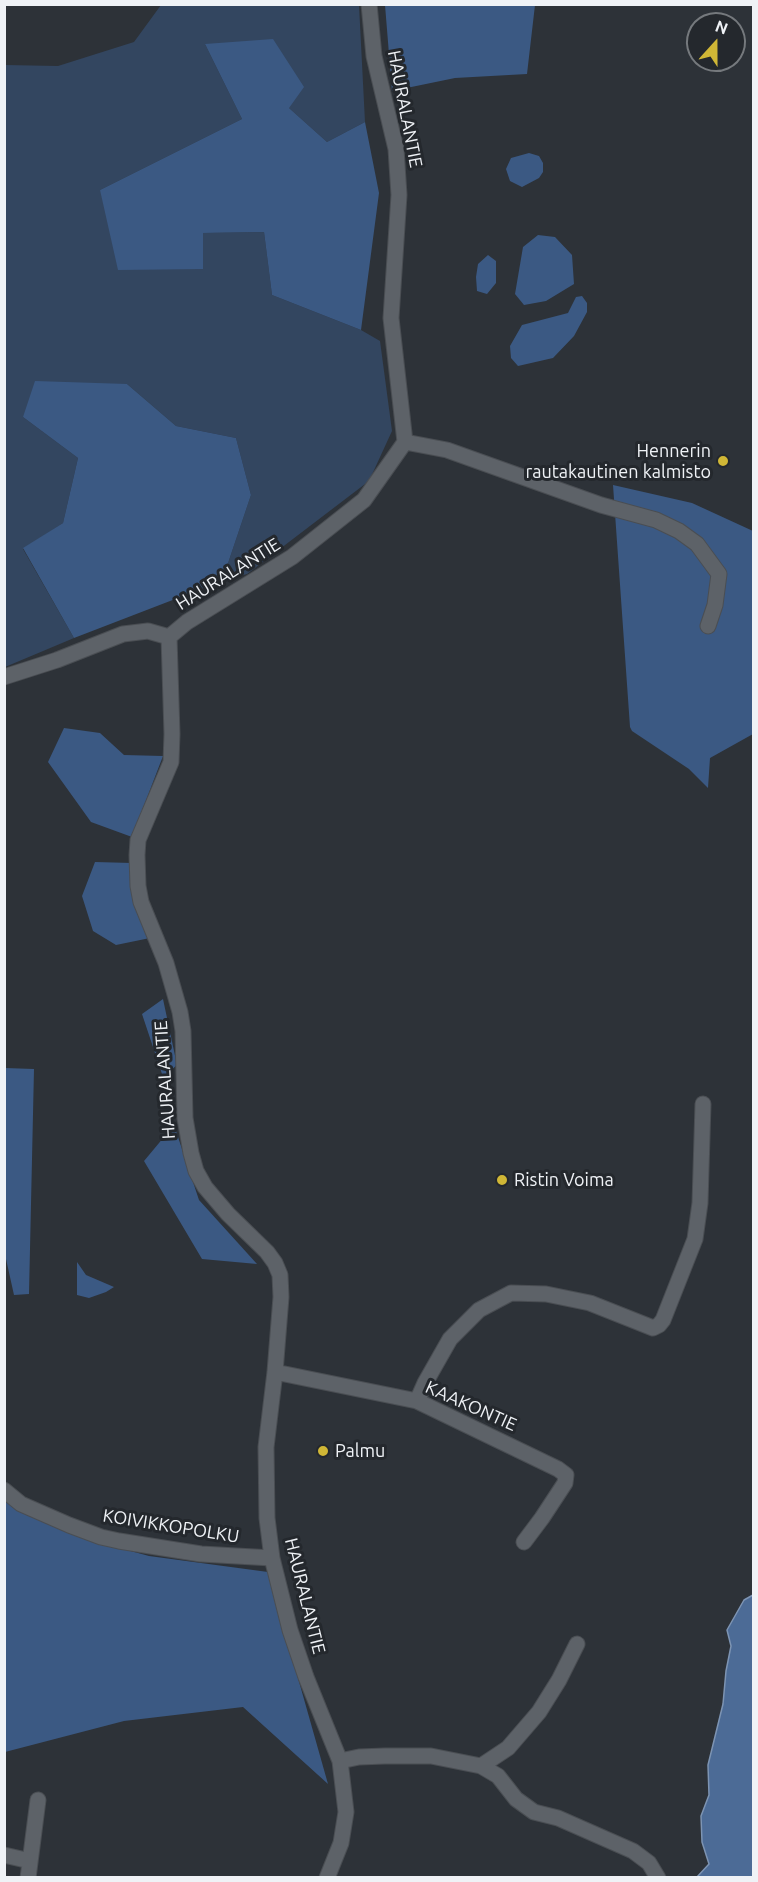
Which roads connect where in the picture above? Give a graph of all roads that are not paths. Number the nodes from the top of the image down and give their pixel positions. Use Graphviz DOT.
graph roads {
  1 [pos="369,4"];
  2 [pos="405,442"];
  3 [pos="708,626"];
  4 [pos="169,637"];
  5 [pos="4,677"];
  6 [pos="703,1104"];
  7 [pos="275,1372"];
  8 [pos="417,1401"];
  9 [pos="4,1490"];
  10 [pos="524,1542"];
  11 [pos="272,1558"];
  12 [pos="577,1644"];
  13 [pos="340,1761"];
  14 [pos="481,1766"];
  15 [pos="38,1800"];
  16 [pos="4,1855"];
  17 [pos="30,1861"];
  18 [pos="28,1878"];
  19 [pos="327,1878"];
  20 [pos="658,1878"];
  1 -- 2 [label="street, HAURALANTIE"];
  2 -- 3 [label="street"];
  2 -- 4 [label="street, HAURALANTIE"];
  4 -- 5 [label="street"];
  4 -- 7 [label="street, HAURALANTIE"];
  6 -- 8 [label="street"];
  7 -- 8 [label="street, KAAKONTIE"];
  7 -- 11 [label="street, HAURALANTIE"];
  8 -- 10 [label="street, KAAKONTIE"];
  9 -- 11 [label="street, KOIVIKKOPOLKU"];
  11 -- 13 [label="street, HAURALANTIE"];
  12 -- 14 [label="street"];
  13 -- 14 [label="street"];
  13 -- 19 [label="street, HAURALANTIE"];
  14 -- 20 [label="street"];
  15 -- 17 [label="street"];
  16 -- 17 [label="street"];
  17 -- 18 [label="street"];
}
